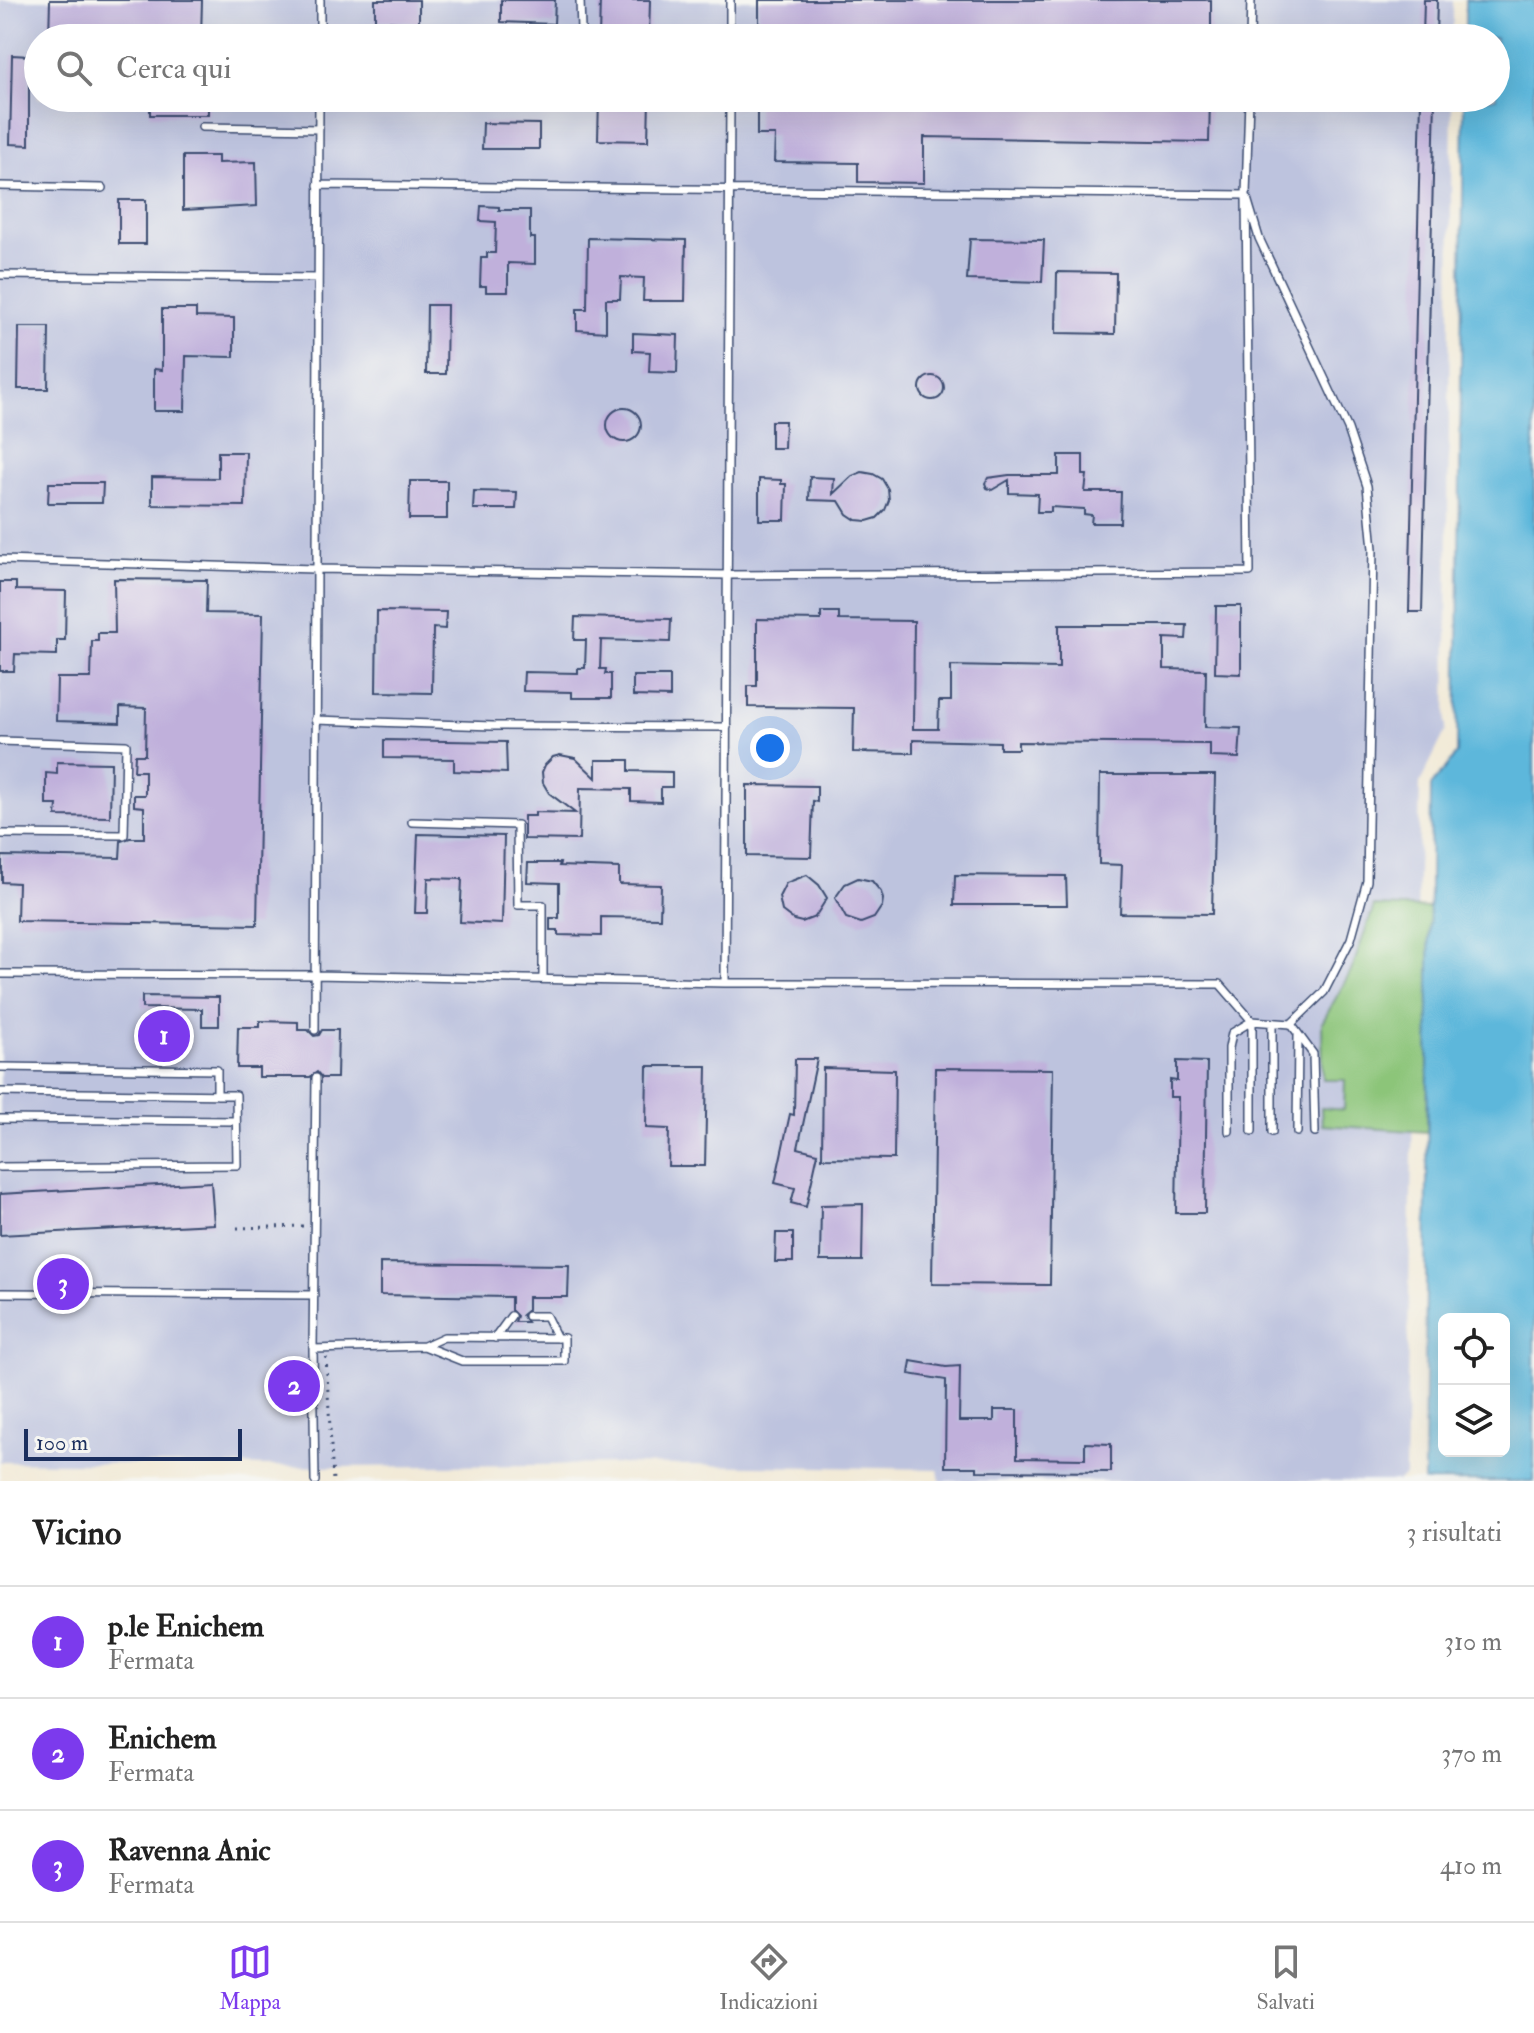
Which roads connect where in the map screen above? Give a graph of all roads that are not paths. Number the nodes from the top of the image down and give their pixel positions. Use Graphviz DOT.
graph roads {
  1 [pos="320,0"];
  2 [pos="580,0"];
  3 [pos="730,0"];
  4 [pos="1251,0"];
  5 [pos="320,24"];
  6 [pos="581,24"];
  7 [pos="730,24"];
  8 [pos="1250,24"];
  9 [pos="319,112"];
  10 [pos="730,112"];
  11 [pos="1249,112"];
  12 [pos="202,127"];
  13 [pos="319,129"];
  14 [pos="318,185"];
  15 [pos="0,186"];
  16 [pos="102,188"];
  17 [pos="730,189"];
  18 [pos="1246,195"];
  19 [pos="0,275"];
  20 [pos="317,278"];
  21 [pos="0,560"];
  22 [pos="315,569"];
  23 [pos="728,575"];
  24 [pos="315,720"];
  25 [pos="727,727"];
  26 [pos="0,741"];
  27 [pos="412,822"];
  28 [pos="0,834"];
  29 [pos="0,974"];
  30 [pos="314,975"];
  31 [pos="543,979"];
  32 [pos="725,983"];
  33 [pos="1252,1021"];
  34 [pos="1272,1023"];
  35 [pos="1291,1024"];
  36 [pos="315,1030"];
  37 [pos="1298,1034"];
  38 [pos="0,1067"];
  39 [pos="316,1078"];
  40 [pos="0,1092"];
  41 [pos="217,1095"];
  42 [pos="0,1119"];
  43 [pos="236,1121"];
  44 [pos="1229,1131"];
  45 [pos="1252,1131"];
  46 [pos="1272,1132"];
  47 [pos="1297,1132"];
  48 [pos="1315,1132"];
  49 [pos="0,1167"];
  50 [pos="0,1293"];
  51 [pos="314,1295"];
  52 [pos="511,1316"];
  53 [pos="528,1316"];
  54 [pos="495,1338"];
  55 [pos="557,1338"];
  56 [pos="424,1346"];
  57 [pos="313,1349"];
  58 [pos="315,1481"];
  1 -- 5 [label="lane"];
  2 -- 6 [label="lane"];
  3 -- 7 [label="lane"];
  4 -- 8 [label="lane"];
  9 -- 13 [label="lane"];
  10 -- 17 [label="lane"];
  11 -- 18 [label="lane"];
  12 -- 13 [label="lane"];
  13 -- 14 [label="lane"];
  14 -- 17 [label="lane"];
  14 -- 20 [label="lane"];
  15 -- 16 [label="lane"];
  17 -- 18 [label="lane"];
  17 -- 23 [label="lane"];
  18 -- 23 [label="lane"];
  18 -- 35 [label="lane"];
  19 -- 20 [label="lane"];
  20 -- 22 [label="lane"];
  21 -- 22 [label="lane"];
  22 -- 23 [label="lane"];
  22 -- 24 [label="lane"];
  23 -- 25 [label="lane"];
  24 -- 25 [label="lane"];
  24 -- 30 [label="lane"];
  25 -- 32 [label="lane"];
  26 -- 28 [label="lane"];
  27 -- 31 [label="lane"];
  29 -- 30 [label="lane"];
  30 -- 31 [label="lane"];
  30 -- 36 [label="lane"];
  31 -- 32 [label="lane"];
  32 -- 33 [label="lane"];
  33 -- 34 [label="lane"];
  33 -- 44 [label="lane"];
  33 -- 45 [label="lane"];
  34 -- 35 [label="lane"];
  34 -- 46 [label="lane"];
  35 -- 37 [label="lane"];
  37 -- 47 [label="lane"];
  37 -- 48 [label="lane"];
  38 -- 41 [label="lane"];
  39 -- 51 [label="lane"];
  40 -- 41 [label="lane"];
  41 -- 43 [label="lane"];
  42 -- 43 [label="lane"];
  43 -- 49 [label="lane"];
  50 -- 51 [label="lane"];
  51 -- 57 [label="lane"];
  52 -- 54 [label="lane"];
  53 -- 55 [label="lane"];
  54 -- 55 [label="lane"];
  54 -- 56 [label="lane"];
  55 -- 56 [label="lane"];
  56 -- 57 [label="lane"];
  57 -- 58 [label="lane"];
}
